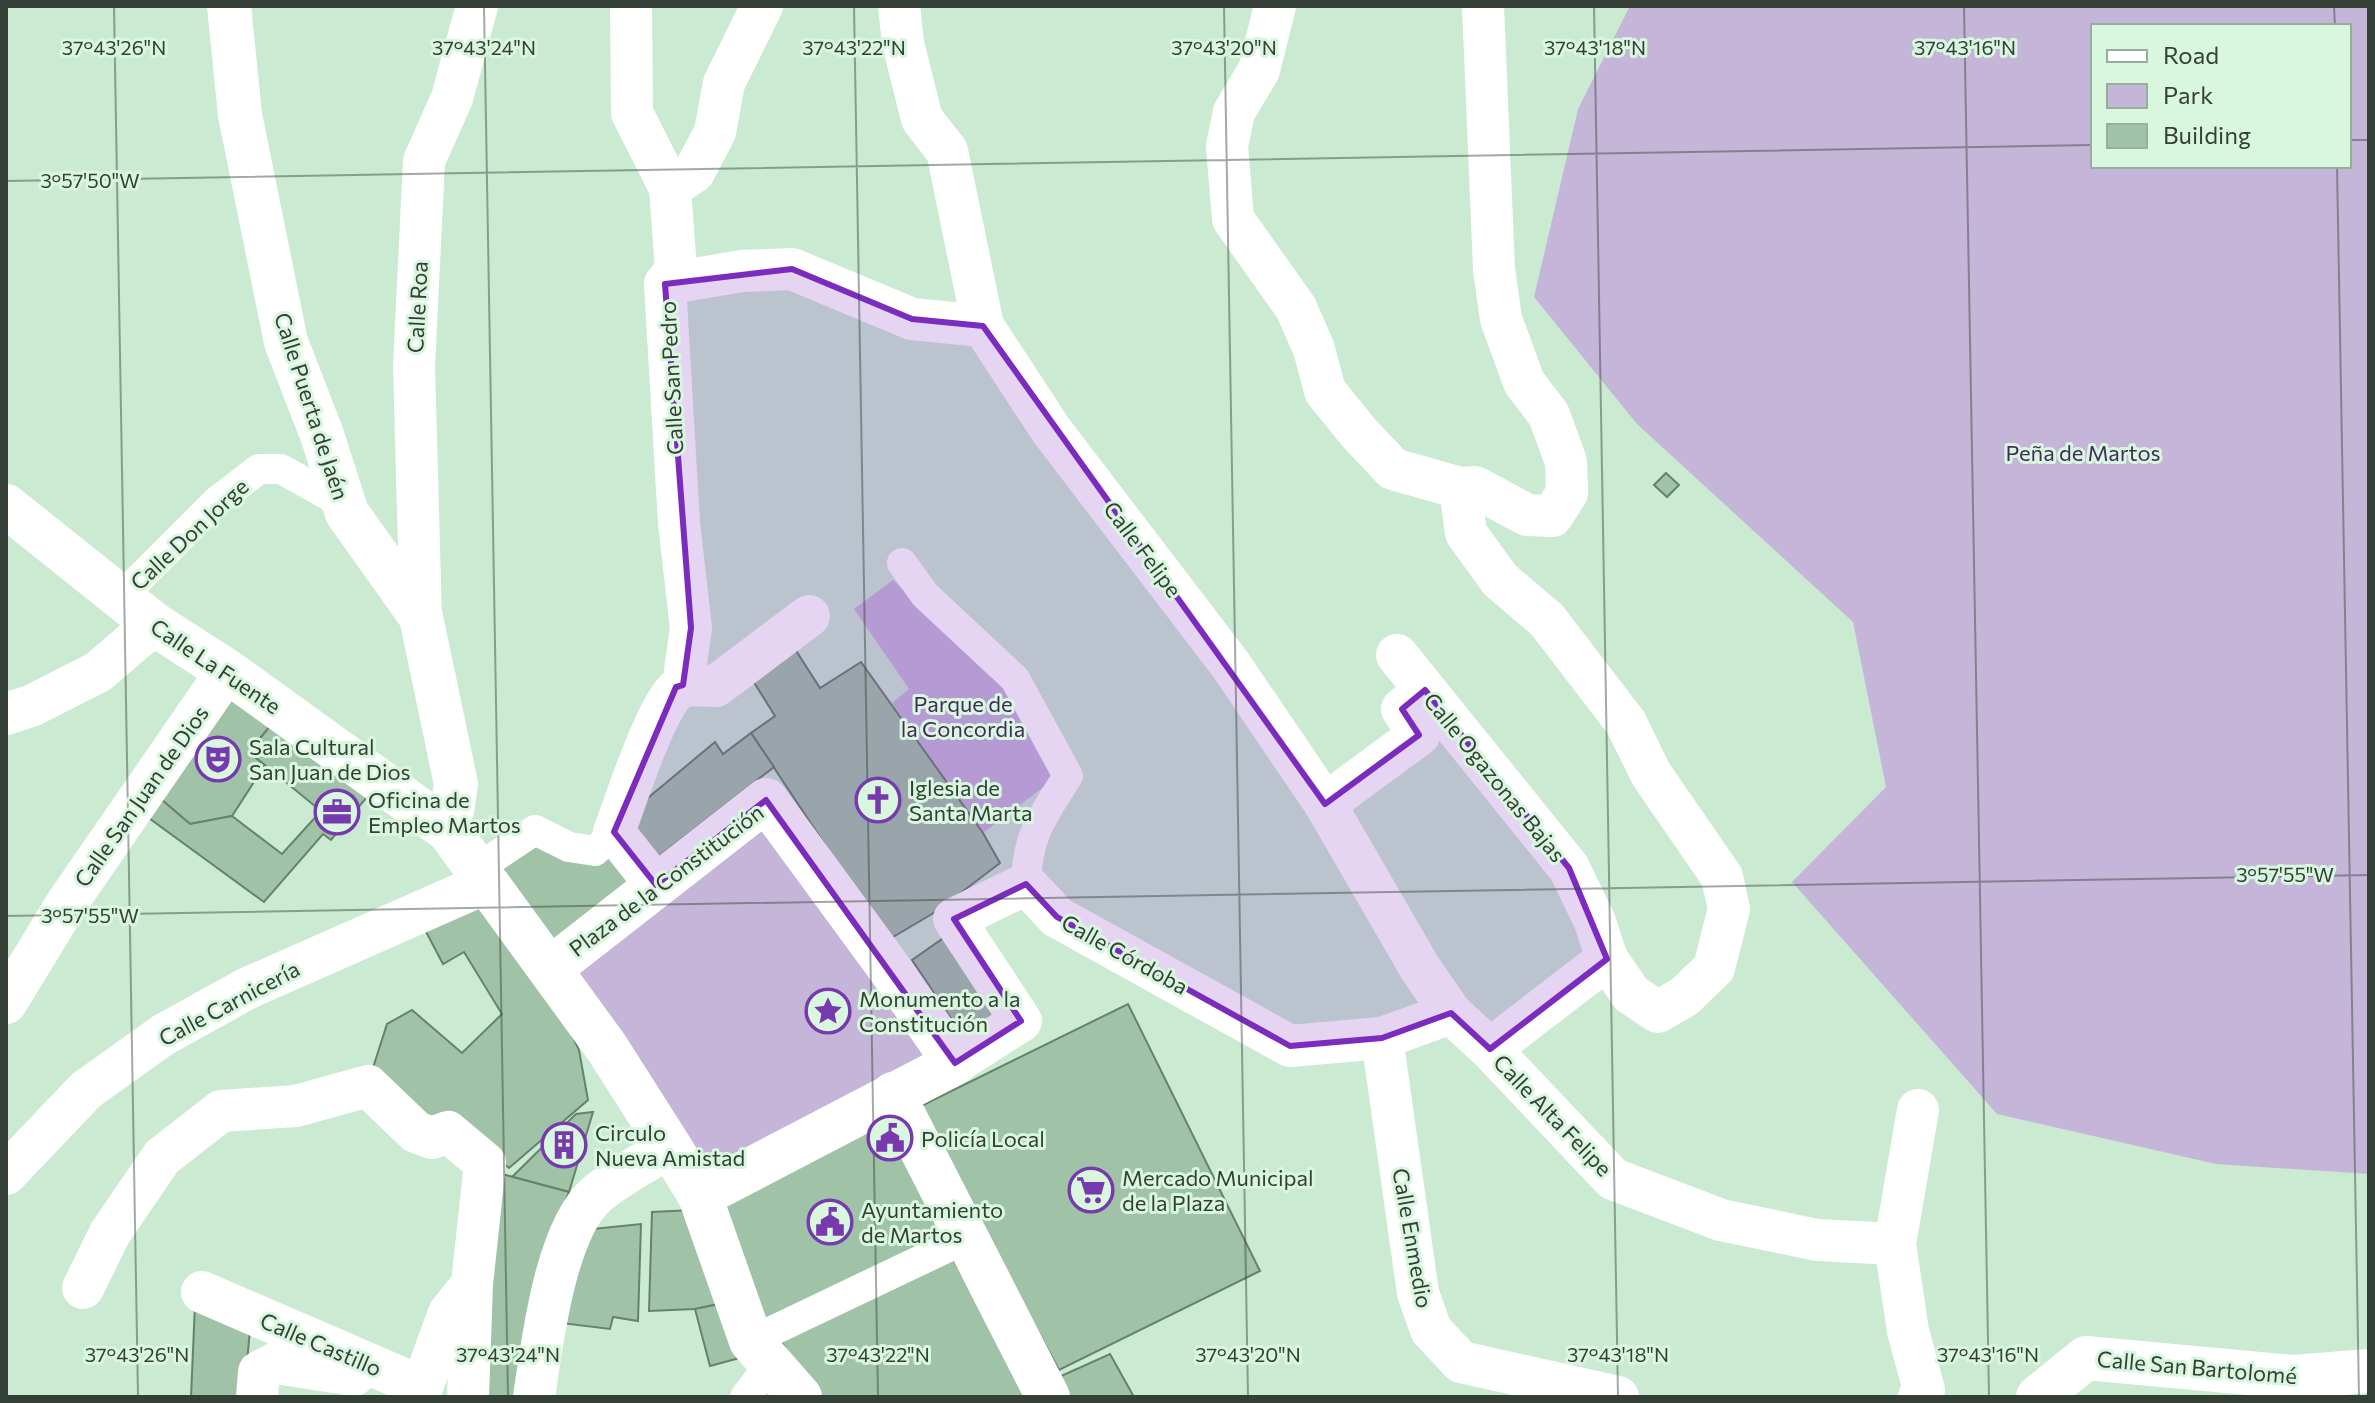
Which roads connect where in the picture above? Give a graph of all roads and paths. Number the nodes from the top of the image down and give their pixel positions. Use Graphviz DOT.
graph roads {
  1 [pos="229,6"];
  2 [pos="477,6"];
  3 [pos="631,6"];
  4 [pos="762,6"];
  5 [pos="899,6"];
  6 [pos="1275,6"];
  7 [pos="1483,6"];
  8 [pos="670,188"];
  9 [pos="665,284"];
  10 [pos="983,326"];
  11 [pos="1460,488"];
  12 [pos="344,504"];
  13 [pos="6,506"];
  14 [pos="902,563"];
  15 [pos="137,611"];
  16 [pos="809,616"];
  17 [pos="421,617"];
  18 [pos="1397,655"];
  19 [pos="227,671"];
  20 [pos="683,685"];
  21 [pos="1425,690"];
  22 [pos="6,714"];
  23 [pos="1325,804"];
  24 [pos="449,831"];
  25 [pos="614,832"];
  26 [pos="482,876"];
  27 [pos="1026,884"];
  28 [pos="656,885"];
  29 [pos="1607,959"];
  30 [pos="551,968"];
  31 [pos="6,1003"];
  32 [pos="1451,1013"];
  33 [pos="1382,1038"];
  34 [pos="1490,1049"];
  35 [pos="955,1063"];
  36 [pos="893,1094"];
  37 [pos="1918,1110"];
  38 [pos="670,1147"];
  39 [pos="6,1174"];
  40 [pos="700,1196"];
  41 [pos="965,1239"];
  42 [pos="1895,1244"];
  43 [pos="472,1284"];
  44 [pos="83,1288"];
  45 [pos="202,1292"];
  46 [pos="2369,1371"];
  47 [pos="768,1376"];
  48 [pos="422,1387"];
  49 [pos="257,1397"];
  50 [pos="468,1397"];
  51 [pos="534,1397"];
  52 [pos="1048,1397"];
  53 [pos="1618,1397"];
  54 [pos="1919,1397"];
  55 [pos="2038,1397"];
  1 -- 12 [label="street, Calle Puerta de Jaén"];
  2 -- 17 [label="street, Calle Roa"];
  3 -- 8 [label="street"];
  4 -- 8 [label="street"];
  5 -- 10 [label="street, Calle Felipe"];
  6 -- 11 [label="street"];
  7 -- 11 [label="street"];
  8 -- 9 [label="street, Calle San Pedro"];
  9 -- 10 [label="street"];
  9 -- 20 [label="street, Calle San Pedro"];
  10 -- 23 [label="street, Calle Felipe"];
  11 -- 29 [label="street, Calle Ogazonas Bajas"];
  12 -- 15 [label="street, Calle Don Jorge"];
  12 -- 17 [label="street, Calle Puerta de Jaén"];
  13 -- 15 [label="street, Calle La Fuente"];
  14 -- 27 [label="street"];
  15 -- 19 [label="street, Calle La Fuente"];
  15 -- 22 [label="street"];
  16 -- 20 [label="street"];
  17 -- 24 [label="street, Calle Puerta de Jaén"];
  18 -- 21 [label="street, Calle Ogazonas Bajas"];
  19 -- 24 [label="street, Calle La Fuente"];
  19 -- 31 [label="street, Calle San Juan de Dios"];
  20 -- 25 [label="street"];
  21 -- 23 [label="street"];
  21 -- 29 [label="street, Calle Ogazonas Bajas"];
  23 -- 32 [label="street, Calle Felipe"];
  24 -- 26 [label="street, Calle La Fuente"];
  25 -- 26 [label="street"];
  25 -- 28 [label="street"];
  26 -- 30 [label="street, Calle La Fuente"];
  26 -- 39 [label="street, Calle Carnicería"];
  27 -- 33 [label="street, Calle Córdoba"];
  27 -- 35 [label="street"];
  28 -- 30 [label="street, Plaza de la Constitución"];
  28 -- 35 [label="street, Plaza de la Constitución"];
  29 -- 34 [label="street"];
  30 -- 38 [label="street, Plaza de la Constitución"];
  32 -- 33 [label="street, Calle Córdoba"];
  32 -- 34 [label="street, Calle Felipe"];
  33 -- 53 [label="street, Calle Enmedio"];
  34 -- 42 [label="street, Calle Alta Felipe"];
  35 -- 36 [label="street"];
  36 -- 40 [label="street"];
  36 -- 41 [label="street"];
  37 -- 42 [label="street"];
  38 -- 40 [label="street, Plaza de la Constitución"];
  38 -- 51 [label="street"];
  40 -- 47 [label="street, Plaza de la Constitución"];
  41 -- 47 [label="street"];
  41 -- 52 [label="street"];
  42 -- 54 [label="street"];
  43 -- 44 [label="street"];
  43 -- 48 [label="street"];
  43 -- 50 [label="street"];
  45 -- 48 [label="street, Calle Castillo"];
  46 -- 55 [label="street, Calle San Bartolomé"];
  48 -- 49 [label="street"];
}
